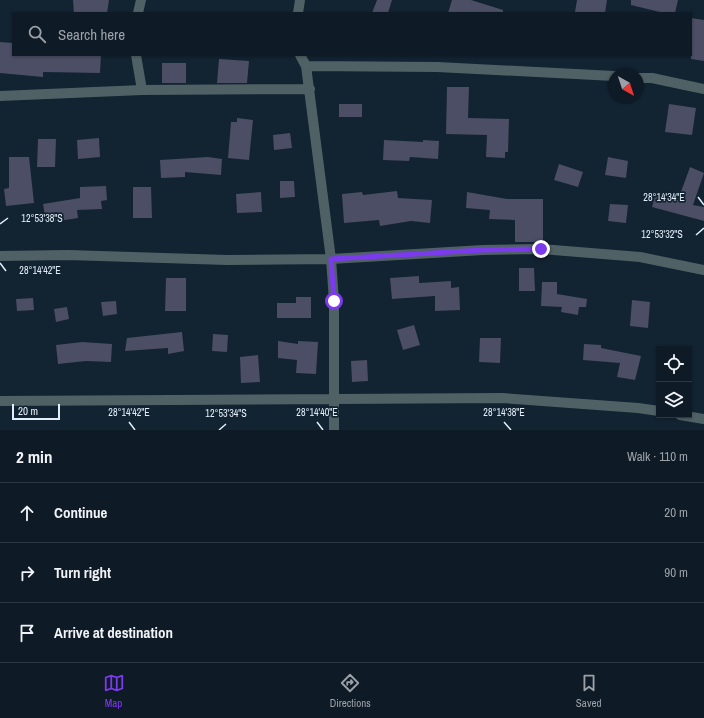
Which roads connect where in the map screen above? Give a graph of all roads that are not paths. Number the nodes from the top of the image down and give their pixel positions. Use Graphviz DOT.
graph roads {
  1 [pos="141,0"];
  2 [pos="300,0"];
  3 [pos="138,12"];
  4 [pos="298,12"];
  5 [pos="136,56"];
  6 [pos="301,56"];
  7 [pos="306,66"];
  8 [pos="608,76"];
  9 [pos="644,78"];
  10 [pos="310,89"];
  11 [pos="704,89"];
  12 [pos="142,90"];
  13 [pos="0,96"];
  14 [pos="0,256"];
  15 [pos="331,259"];
  16 [pos="704,270"];
  17 [pos="333,400"];
  18 [pos="0,401"];
  19 [pos="656,411"];
  20 [pos="692,417"];
  21 [pos="704,419"];
  22 [pos="334,430"];
  1 -- 3 [label="street"];
  2 -- 4 [label="street"];
  5 -- 12 [label="street"];
  6 -- 7 [label="street"];
  7 -- 8 [label="street"];
  7 -- 10 [label="street"];
  9 -- 11 [label="street"];
  10 -- 12 [label="street"];
  10 -- 15 [label="street"];
  12 -- 13 [label="street"];
  14 -- 15 [label="street"];
  15 -- 16 [label="street"];
  15 -- 17 [label="street"];
  17 -- 18 [label="street"];
  17 -- 19 [label="street"];
  17 -- 22 [label="street"];
  20 -- 21 [label="street"];
}
